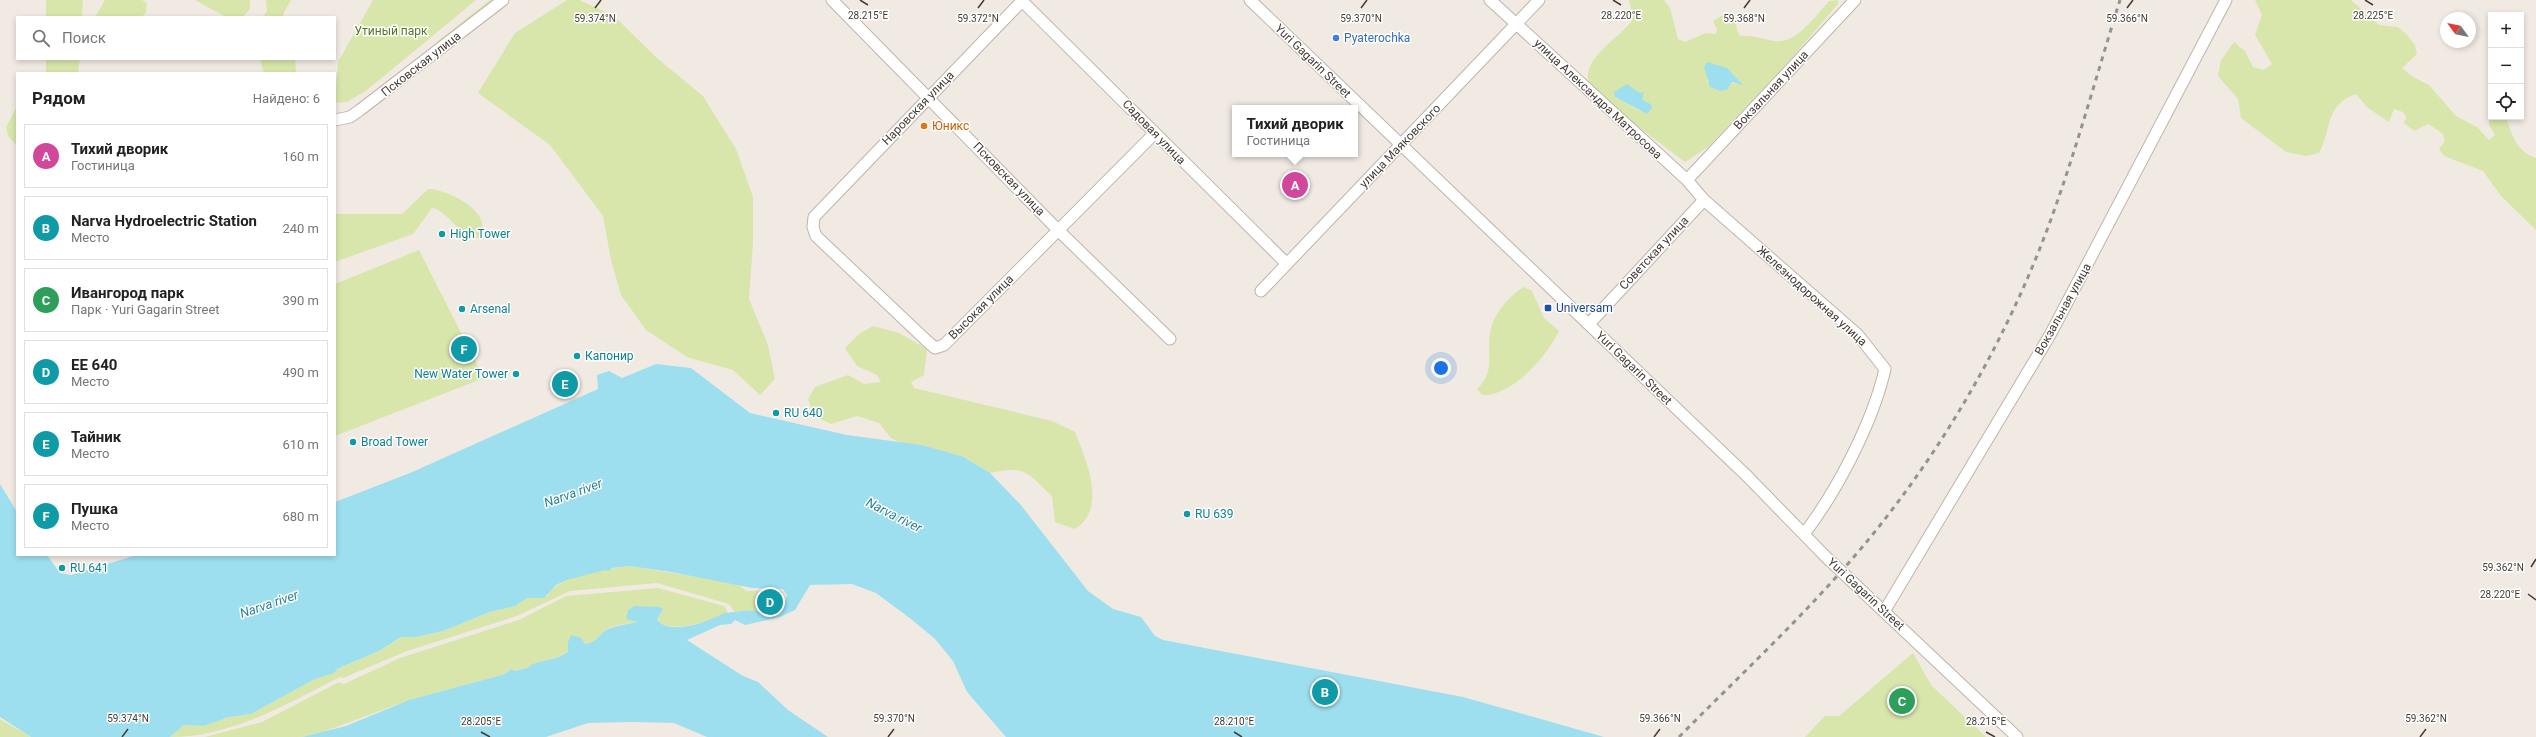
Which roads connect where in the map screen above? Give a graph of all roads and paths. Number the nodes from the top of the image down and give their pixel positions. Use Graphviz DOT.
graph roads {
  1 [pos="503,0"];
  2 [pos="832,0"];
  3 [pos="1022,0"];
  4 [pos="1250,0"];
  5 [pos="1490,0"];
  6 [pos="1539,0"];
  7 [pos="1855,0"];
  8 [pos="2226,0"];
  9 [pos="1518,25"];
  10 [pos="928,97"];
  11 [pos="336,120"];
  12 [pos="1154,134"];
  13 [pos="1401,145"];
  14 [pos="1687,180"];
  15 [pos="1704,200"];
  16 [pos="814,217"];
  17 [pos="1058,230"];
  18 [pos="1287,264"];
  19 [pos="1261,291"];
  20 [pos="1589,324"];
  21 [pos="1170,339"];
  22 [pos="1804,534"];
  23 [pos="1885,610"];
  24 [pos="2017,737"];
  1 -- 11 [label="street, Псковская улица"];
  2 -- 10 [label="street, Псковская улица"];
  3 -- 10 [label="street, Наровская улица"];
  3 -- 12 [label="street, Садовая улица"];
  4 -- 13 [label="street, Yuri Gagarin Street"];
  5 -- 9 [label="street, улица Александра Матросова"];
  6 -- 9 [label="street, улица Маяковского"];
  7 -- 14 [label="street, Вокзальная улица"];
  8 -- 23 [label="street, Вокзальная улица"];
  9 -- 13 [label="street, улица Маяковского"];
  9 -- 14 [label="street, улица Александра Матросова"];
  10 -- 16 [label="street, Наровская улица"];
  10 -- 17 [label="street, Псковская улица"];
  12 -- 17 [label="street, Высокая улица"];
  12 -- 18 [label="street, Садовая улица"];
  13 -- 18 [label="street, улица Маяковского"];
  13 -- 20 [label="street, Yuri Gagarin Street"];
  14 -- 15 [label="street, улица Александра Матросова"];
  15 -- 20 [label="street, Советская улица"];
  15 -- 22 [label="street, Железнодорожная улица"];
  16 -- 17 [label="street, Высокая улица"];
  17 -- 21 [label="street, Псковская улица"];
  18 -- 19 [label="street, улица Маяковского"];
  20 -- 22 [label="street, Yuri Gagarin Street"];
  22 -- 23 [label="street, Yuri Gagarin Street"];
  23 -- 24 [label="street, Yuri Gagarin Street"];
}
